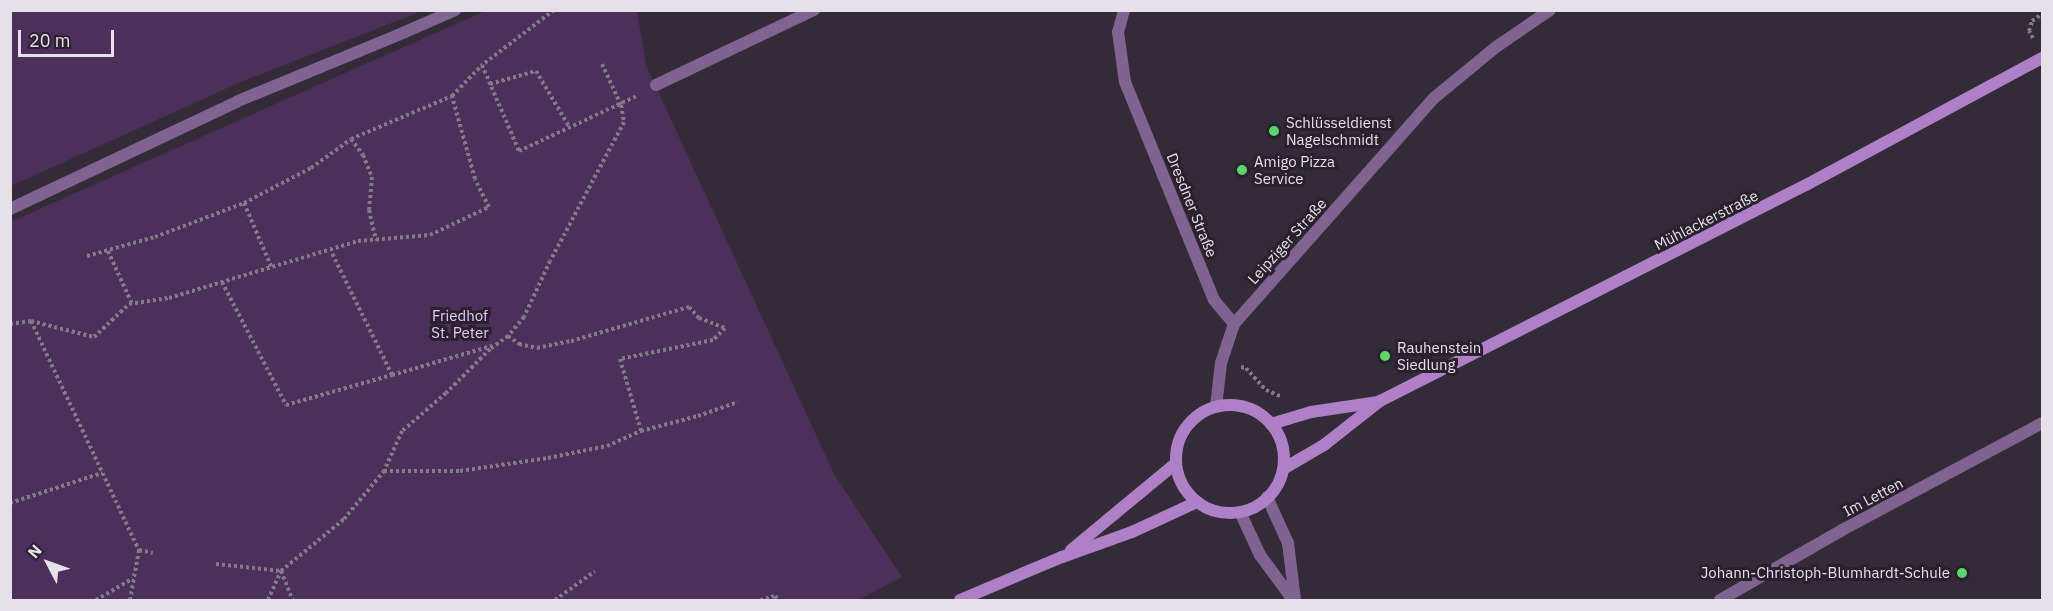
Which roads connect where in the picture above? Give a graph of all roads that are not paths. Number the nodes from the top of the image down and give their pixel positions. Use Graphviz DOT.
graph roads {
  1 [pos="454,10"];
  2 [pos="814,10"];
  3 [pos="1124,10"];
  4 [pos="1550,10"];
  5 [pos="2043,58"];
  6 [pos="656,86"];
  7 [pos="10,208"];
  8 [pos="1234,324"];
  9 [pos="1380,401"];
  10 [pos="1216,407"];
  11 [pos="2043,423"];
  12 [pos="1271,424"];
  13 [pos="1176,463"];
  14 [pos="1283,469"];
  15 [pos="1267,497"];
  16 [pos="1197,502"];
  17 [pos="1240,512"];
  18 [pos="1062,557"];
  19 [pos="960,600"];
  20 [pos="1294,600"];
  21 [pos="1719,600"];
  1 -- 7 [label="street"];
  2 -- 6 [label="street"];
  3 -- 8 [label="street, Dresdner Straße"];
  4 -- 8 [label="street, Leipziger Straße"];
  5 -- 9 [label="street, Mühlackerstraße"];
  8 -- 10 [label="street"];
  9 -- 12 [label="street, Mühlackerstraße"];
  9 -- 14 [label="street, Mühlackerstraße"];
  10 -- 12 [label="street"];
  10 -- 13 [label="street"];
  11 -- 21 [label="street, Im Letten"];
  12 -- 14 [label="street"];
  13 -- 16 [label="street"];
  13 -- 18 [label="street"];
  14 -- 15 [label="street"];
  15 -- 17 [label="street"];
  15 -- 20 [label="street"];
  16 -- 17 [label="street"];
  16 -- 18 [label="street"];
  17 -- 20 [label="street"];
  18 -- 19 [label="street"];
}
